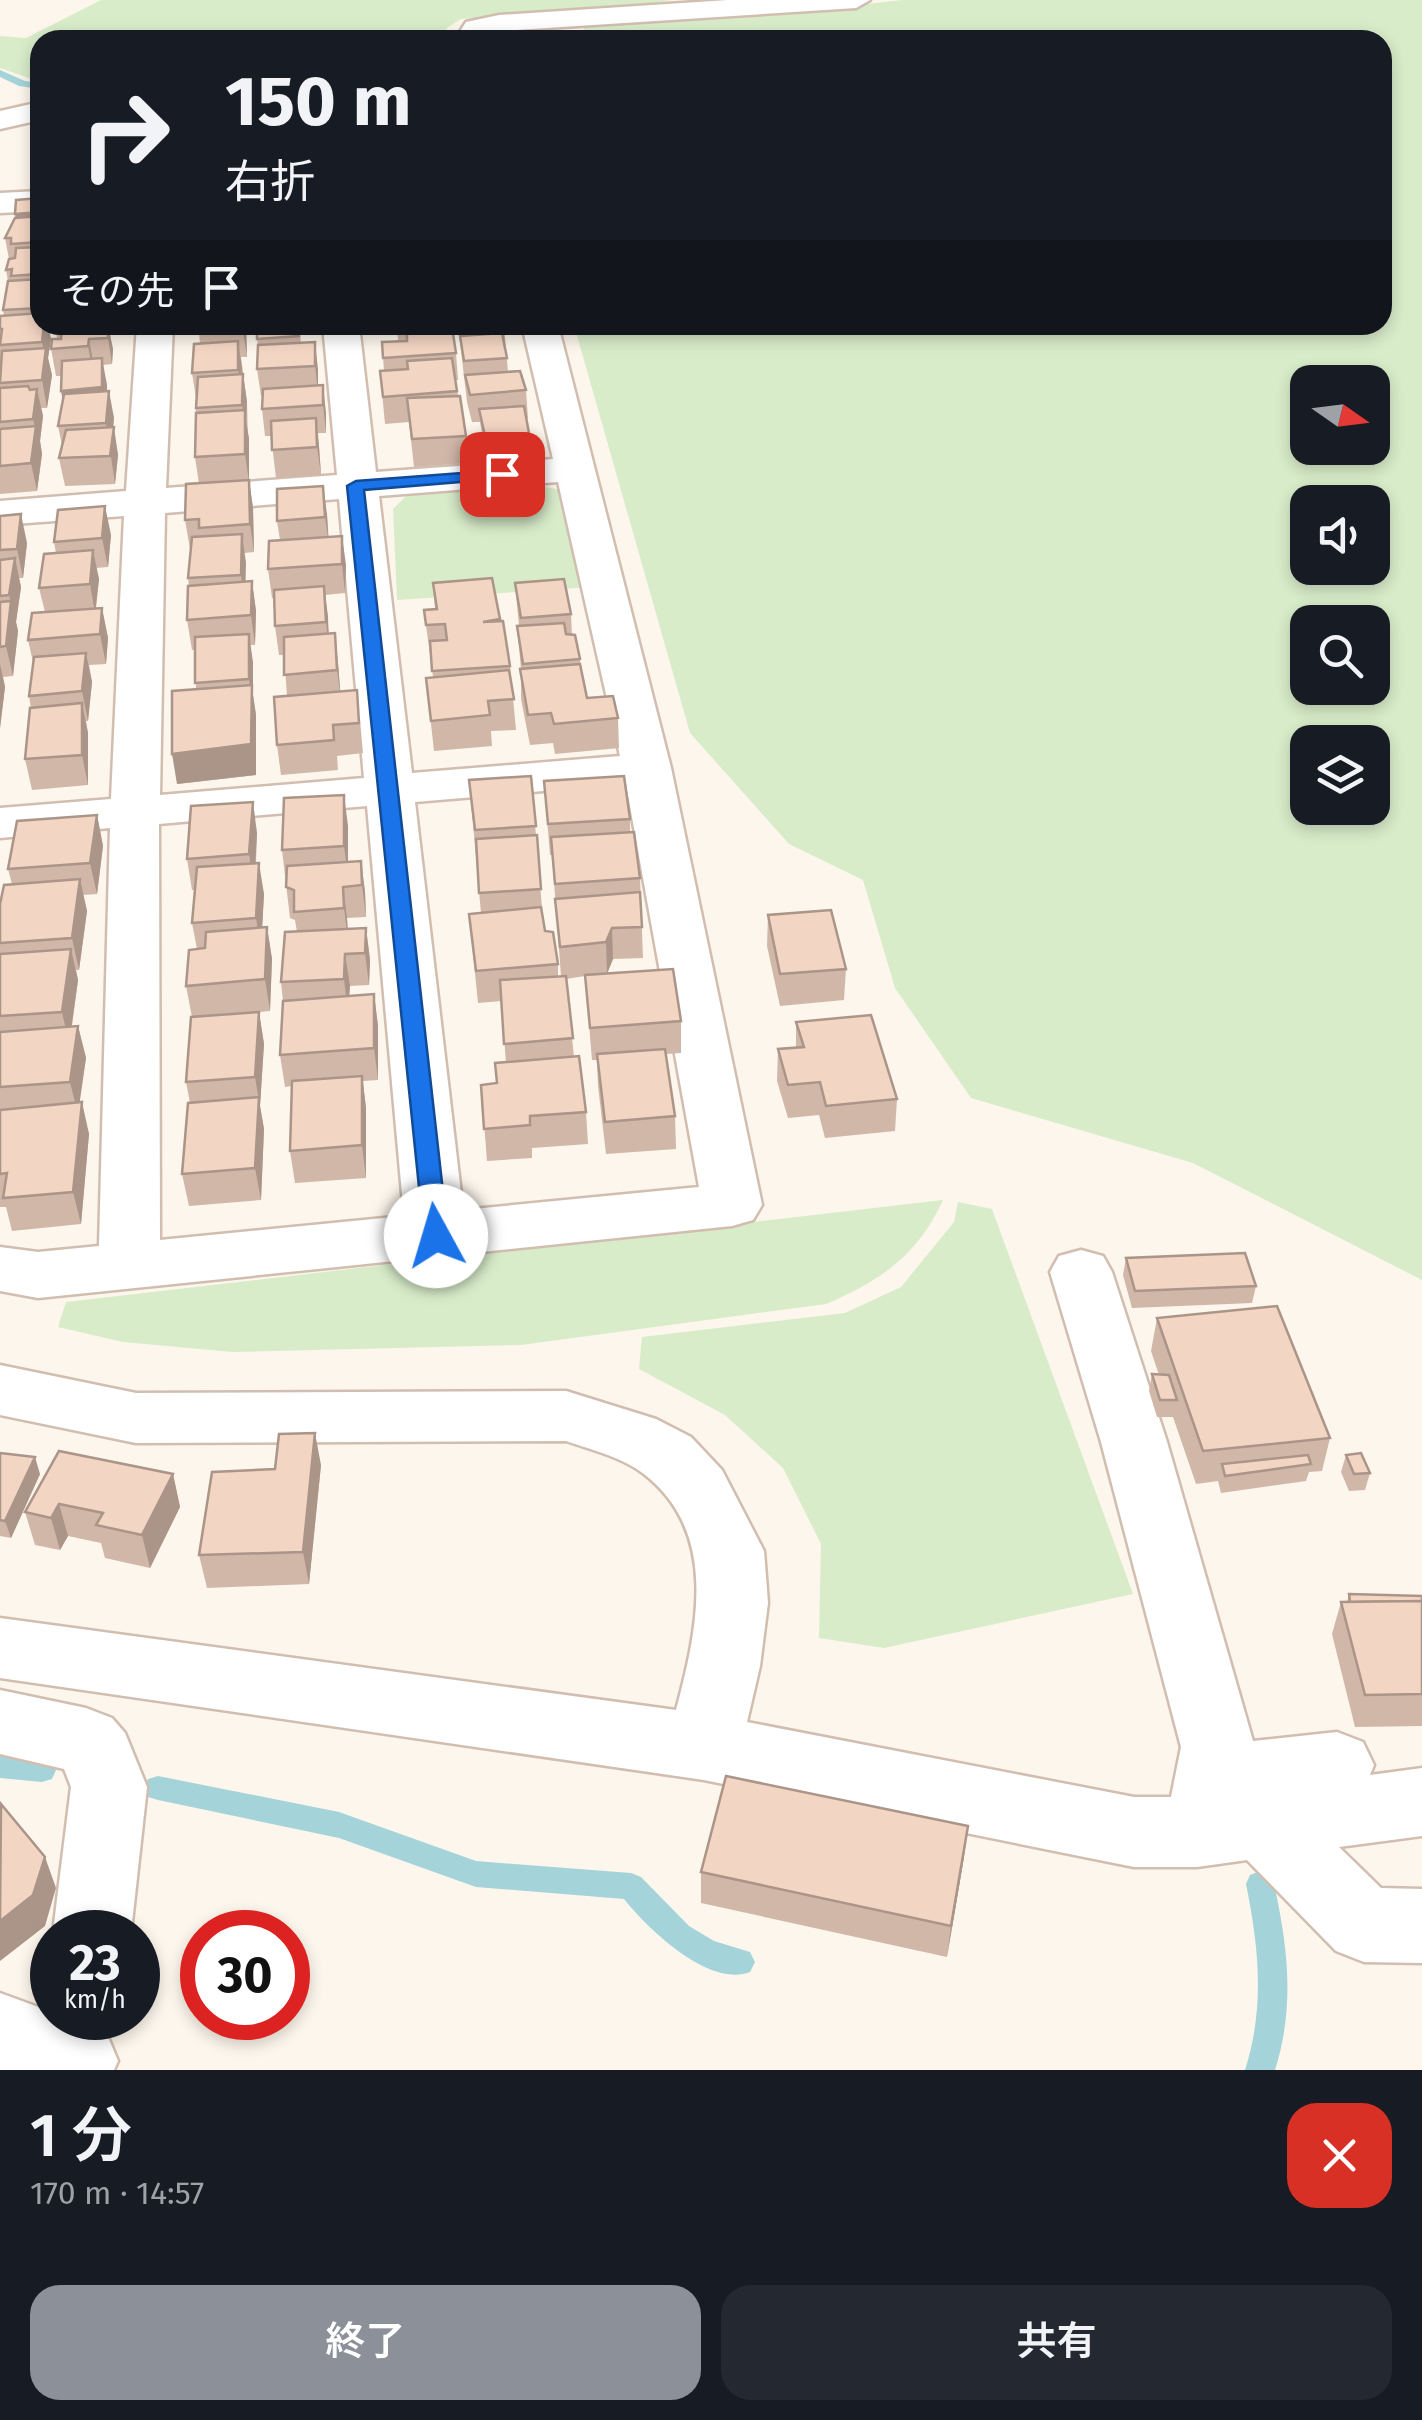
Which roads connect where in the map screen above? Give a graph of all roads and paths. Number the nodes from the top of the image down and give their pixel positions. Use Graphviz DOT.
graph roads {
  1 [pos="856,0"];
  2 [pos="475,30"];
  3 [pos="30,113"];
  4 [pos="0,120"];
  5 [pos="30,201"];
  6 [pos="0,203"];
  7 [pos="154,335"];
  8 [pos="342,335"];
  9 [pos="542,335"];
  10 [pos="576,469"];
  11 [pos="356,486"];
  12 [pos="143,502"];
  13 [pos="0,513"];
  14 [pos="647,768"];
  15 [pos="389,790"];
  16 [pos="134,812"];
  17 [pos="0,823"];
  18 [pos="436,1236"];
  19 [pos="129,1266"];
  20 [pos="0,1270"];
  21 [pos="1080,1272"];
  22 [pos="0,1390"];
  23 [pos="0,1648"];
  24 [pos="0,1722"];
  25 [pos="704,1747"];
  26 [pos="1337,1765"];
  27 [pos="1422,1802"];
  28 [pos="1224,1811"];
  29 [pos="95,1910"];
  30 [pos="1422,1926"];
  31 [pos="0,2034"];
  32 [pos="77,2050"];
  1 -- 2 [label="street"];
  3 -- 4 [label="street"];
  5 -- 6 [label="street"];
  7 -- 12 [label="street"];
  8 -- 11 [label="street"];
  9 -- 10 [label="street"];
  10 -- 11 [label="street"];
  10 -- 14 [label="street"];
  11 -- 12 [label="street"];
  11 -- 15 [label="street"];
  12 -- 13 [label="street"];
  12 -- 16 [label="street"];
  14 -- 15 [label="street"];
  14 -- 18 [label="street"];
  15 -- 16 [label="street"];
  15 -- 18 [label="street"];
  16 -- 17 [label="street"];
  16 -- 19 [label="street"];
  18 -- 19 [label="street"];
  19 -- 20 [label="street"];
  21 -- 28 [label="street"];
  22 -- 25 [label="street"];
  23 -- 25 [label="street"];
  24 -- 29 [label="street"];
  25 -- 28 [label="street"];
  26 -- 28 [label="street"];
  27 -- 28 [label="street"];
  28 -- 30 [label="street"];
  31 -- 32 [label="street"];
}
